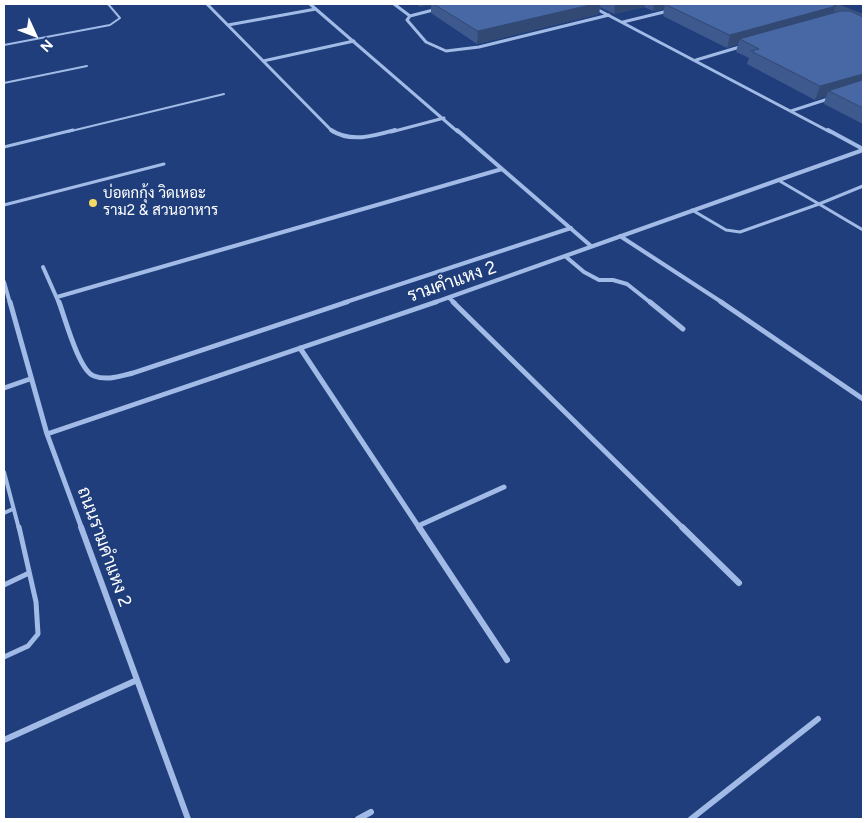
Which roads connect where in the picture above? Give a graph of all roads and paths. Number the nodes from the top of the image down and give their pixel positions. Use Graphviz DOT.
graph roads {
  1 [pos="108,4"];
  2 [pos="207,4"];
  3 [pos="310,4"];
  4 [pos="394,4"];
  5 [pos="587,4"];
  6 [pos="446,7"];
  7 [pos="316,8"];
  8 [pos="670,11"];
  9 [pos="609,15"];
  10 [pos="410,16"];
  11 [pos="623,22"];
  12 [pos="228,25"];
  13 [pos="354,41"];
  14 [pos="752,44"];
  15 [pos="4,45"];
  16 [pos="696,60"];
  17 [pos="263,61"];
  18 [pos="87,66"];
  19 [pos="4,83"];
  20 [pos="224,94"];
  21 [pos="836,97"];
  22 [pos="791,111"];
  23 [pos="444,118"];
  24 [pos="4,147"];
  25 [pos="863,149"];
  26 [pos="164,164"];
  27 [pos="502,168"];
  28 [pos="778,180"];
  29 [pos="863,186"];
  30 [pos="819,204"];
  31 [pos="4,205"];
  32 [pos="692,210"];
  33 [pos="570,228"];
  34 [pos="863,230"];
  35 [pos="620,236"];
  36 [pos="591,246"];
  37 [pos="565,256"];
  38 [pos="43,267"];
  39 [pos="4,282"];
  40 [pos="57,296"];
  41 [pos="449,298"];
  42 [pos="683,330"];
  43 [pos="300,348"];
  44 [pos="30,379"];
  45 [pos="4,388"];
  46 [pos="863,399"];
  47 [pos="47,434"];
  48 [pos="4,472"];
  49 [pos="504,488"];
  50 [pos="13,509"];
  51 [pos="4,513"];
  52 [pos="418,526"];
  53 [pos="29,574"];
  54 [pos="739,584"];
  55 [pos="4,585"];
  56 [pos="4,658"];
  57 [pos="507,660"];
  58 [pos="137,680"];
  59 [pos="818,719"];
  60 [pos="4,740"];
  61 [pos="371,812"];
  62 [pos="188,819"];
  63 [pos="358,819"];
  64 [pos="691,819"];
  1 -- 15 [label="lane"];
  2 -- 12 [label="street"];
  3 -- 7 [label="street"];
  4 -- 10 [label="street"];
  5 -- 9 [label="street"];
  6 -- 10 [label="street"];
  7 -- 12 [label="street"];
  7 -- 13 [label="street"];
  8 -- 11 [label="street"];
  9 -- 10 [label="street"];
  9 -- 11 [label="street"];
  11 -- 16 [label="street"];
  12 -- 17 [label="street"];
  13 -- 17 [label="street"];
  13 -- 23 [label="street"];
  14 -- 16 [label="street"];
  16 -- 22 [label="street"];
  17 -- 23 [label="street"];
  18 -- 19 [label="lane"];
  20 -- 24 [label="lane"];
  21 -- 22 [label="street"];
  22 -- 25 [label="street"];
  23 -- 27 [label="street"];
  25 -- 28 [label="street, รามคำแหง 2"];
  26 -- 31 [label="lane"];
  27 -- 33 [label="street"];
  27 -- 40 [label="street"];
  28 -- 30 [label="lane"];
  28 -- 32 [label="street, รามคำแหง 2"];
  29 -- 30 [label="lane"];
  30 -- 32 [label="lane"];
  30 -- 34 [label="lane"];
  32 -- 35 [label="street, รามคำแหง 2"];
  33 -- 36 [label="street"];
  33 -- 40 [label="street"];
  35 -- 36 [label="street, รามคำแหง 2"];
  35 -- 46 [label="street"];
  36 -- 37 [label="street, รามคำแหง 2"];
  37 -- 41 [label="street, รามคำแหง 2"];
  37 -- 42 [label="street"];
  38 -- 40 [label="street"];
  39 -- 44 [label="street, ถนนรามคำแหง 2"];
  41 -- 43 [label="street, รามคำแหง 2"];
  41 -- 54 [label="street"];
  43 -- 47 [label="street, รามคำแหง 2"];
  43 -- 52 [label="street"];
  44 -- 45 [label="street"];
  44 -- 47 [label="street, ถนนรามคำแหง 2"];
  47 -- 58 [label="street, ถนนรามคำแหง 2"];
  48 -- 50 [label="lane"];
  49 -- 52 [label="street"];
  50 -- 51 [label="lane"];
  50 -- 53 [label="lane"];
  52 -- 57 [label="street"];
  53 -- 55 [label="lane"];
  53 -- 56 [label="lane"];
  58 -- 60 [label="street"];
  58 -- 62 [label="street, ถนนรามคำแหง 2"];
  59 -- 64 [label="street"];
  61 -- 63 [label="street"];
}
